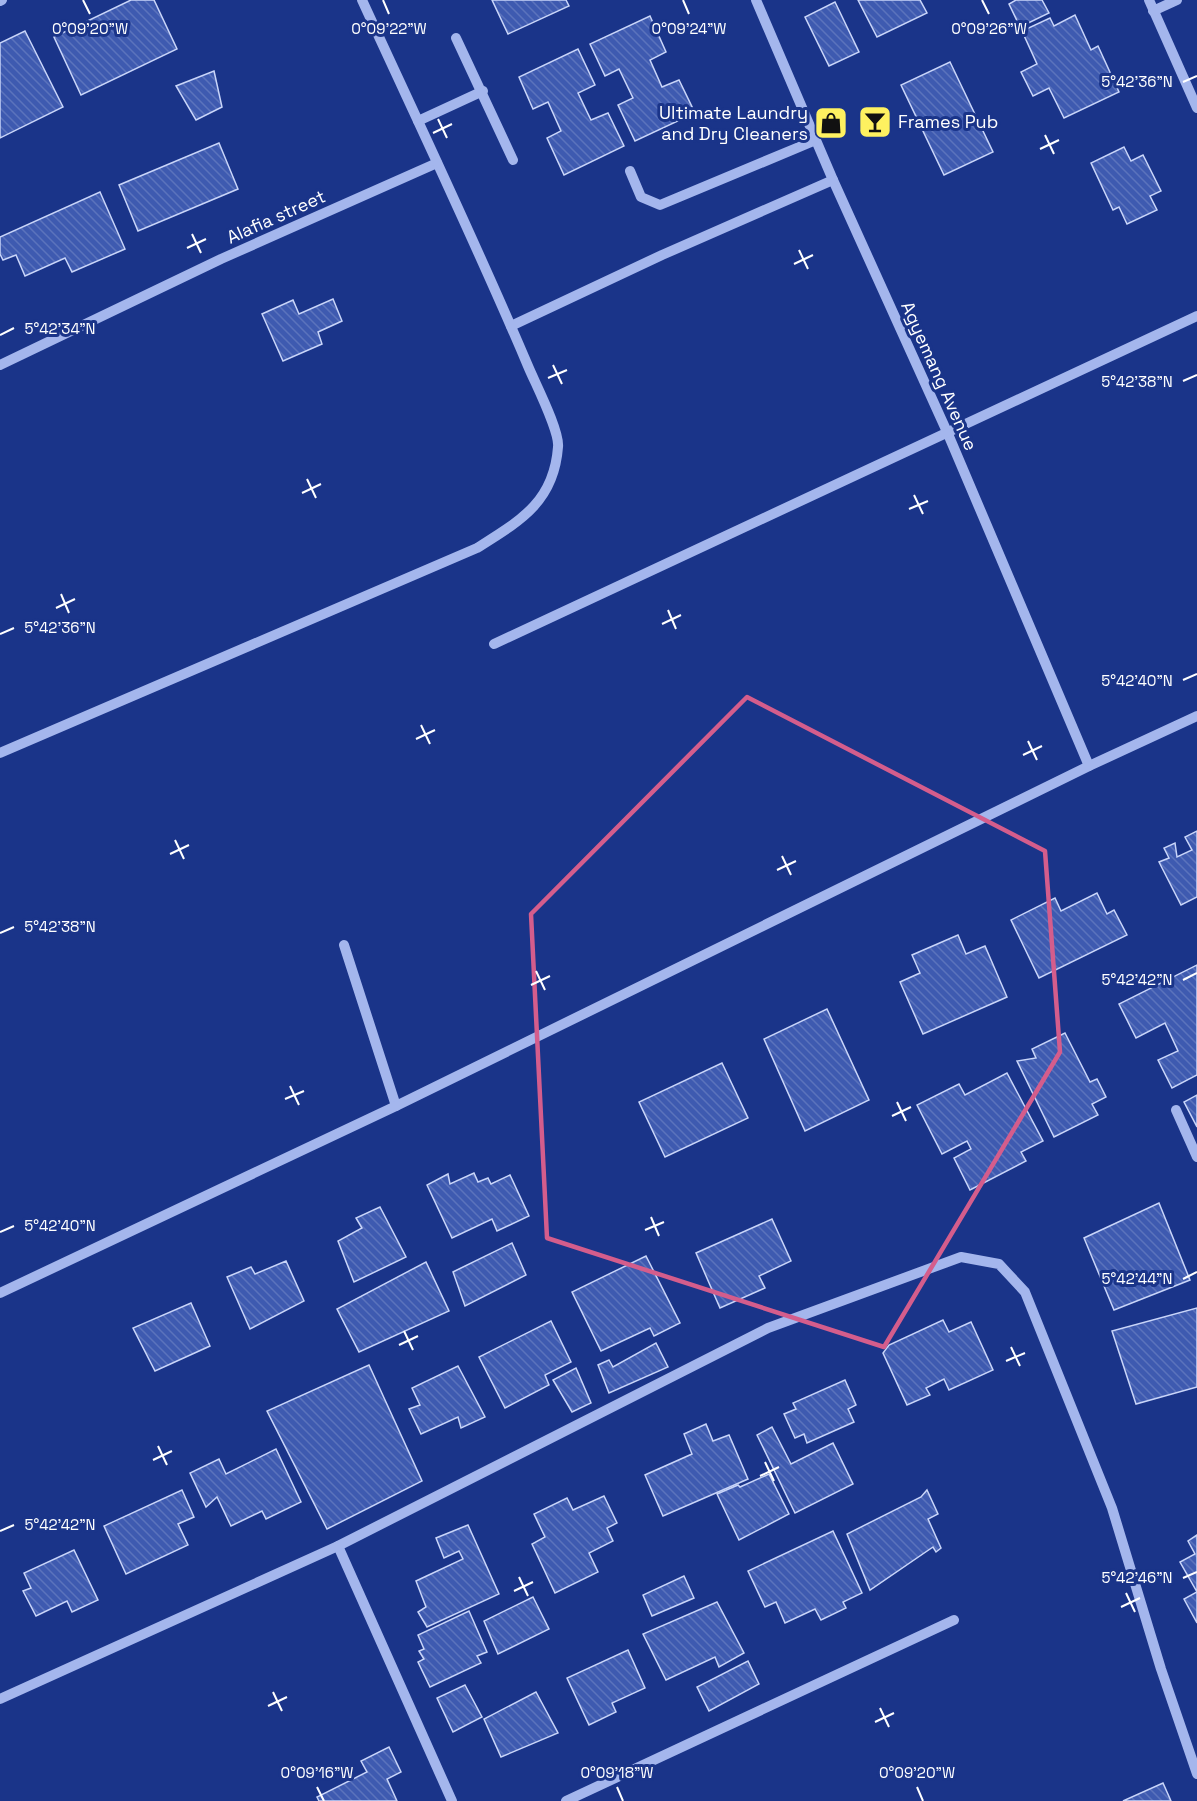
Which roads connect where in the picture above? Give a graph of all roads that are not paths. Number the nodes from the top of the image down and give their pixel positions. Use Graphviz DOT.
graph roads {
  1 [pos="362,0"];
  2 [pos="756,0"];
  3 [pos="1149,0"];
  4 [pos="1177,0"];
  5 [pos="1153,11"];
  6 [pos="456,38"];
  7 [pos="483,91"];
  8 [pos="1197,108"];
  9 [pos="418,121"];
  10 [pos="816,140"];
  11 [pos="513,160"];
  12 [pos="437,163"];
  13 [pos="630,171"];
  14 [pos="833,180"];
  15 [pos="1197,316"];
  16 [pos="511,326"];
  17 [pos="0,364"];
  18 [pos="948,434"];
  19 [pos="494,644"];
  20 [pos="1197,716"];
  21 [pos="0,753"];
  22 [pos="1089,766"];
  23 [pos="344,945"];
  24 [pos="396,1106"];
  25 [pos="1176,1110"];
  26 [pos="1197,1157"];
  27 [pos="0,1293"];
  28 [pos="338,1546"];
  29 [pos="954,1620"];
  30 [pos="0,1699"];
  31 [pos="1197,1774"];
  32 [pos="452,1801"];
  33 [pos="566,1801"];
  1 -- 9 [label="street"];
  2 -- 10 [label="street, Agyemang Avenue"];
  3 -- 5 [label="street"];
  4 -- 5 [label="street"];
  5 -- 8 [label="street"];
  6 -- 7 [label="street"];
  7 -- 9 [label="street"];
  7 -- 11 [label="street"];
  9 -- 12 [label="street"];
  10 -- 13 [label="street"];
  10 -- 14 [label="street, Agyemang Avenue"];
  12 -- 16 [label="street"];
  12 -- 17 [label="street, Alafia street"];
  14 -- 16 [label="street"];
  14 -- 18 [label="street, Agyemang Avenue"];
  15 -- 18 [label="street"];
  16 -- 21 [label="street"];
  18 -- 19 [label="street"];
  18 -- 22 [label="street, Agyemang Avenue"];
  20 -- 22 [label="street"];
  22 -- 24 [label="street"];
  23 -- 24 [label="street"];
  24 -- 27 [label="street"];
  25 -- 26 [label="street"];
  28 -- 30 [label="street"];
  28 -- 31 [label="street"];
  28 -- 32 [label="street"];
  29 -- 33 [label="street"];
}
